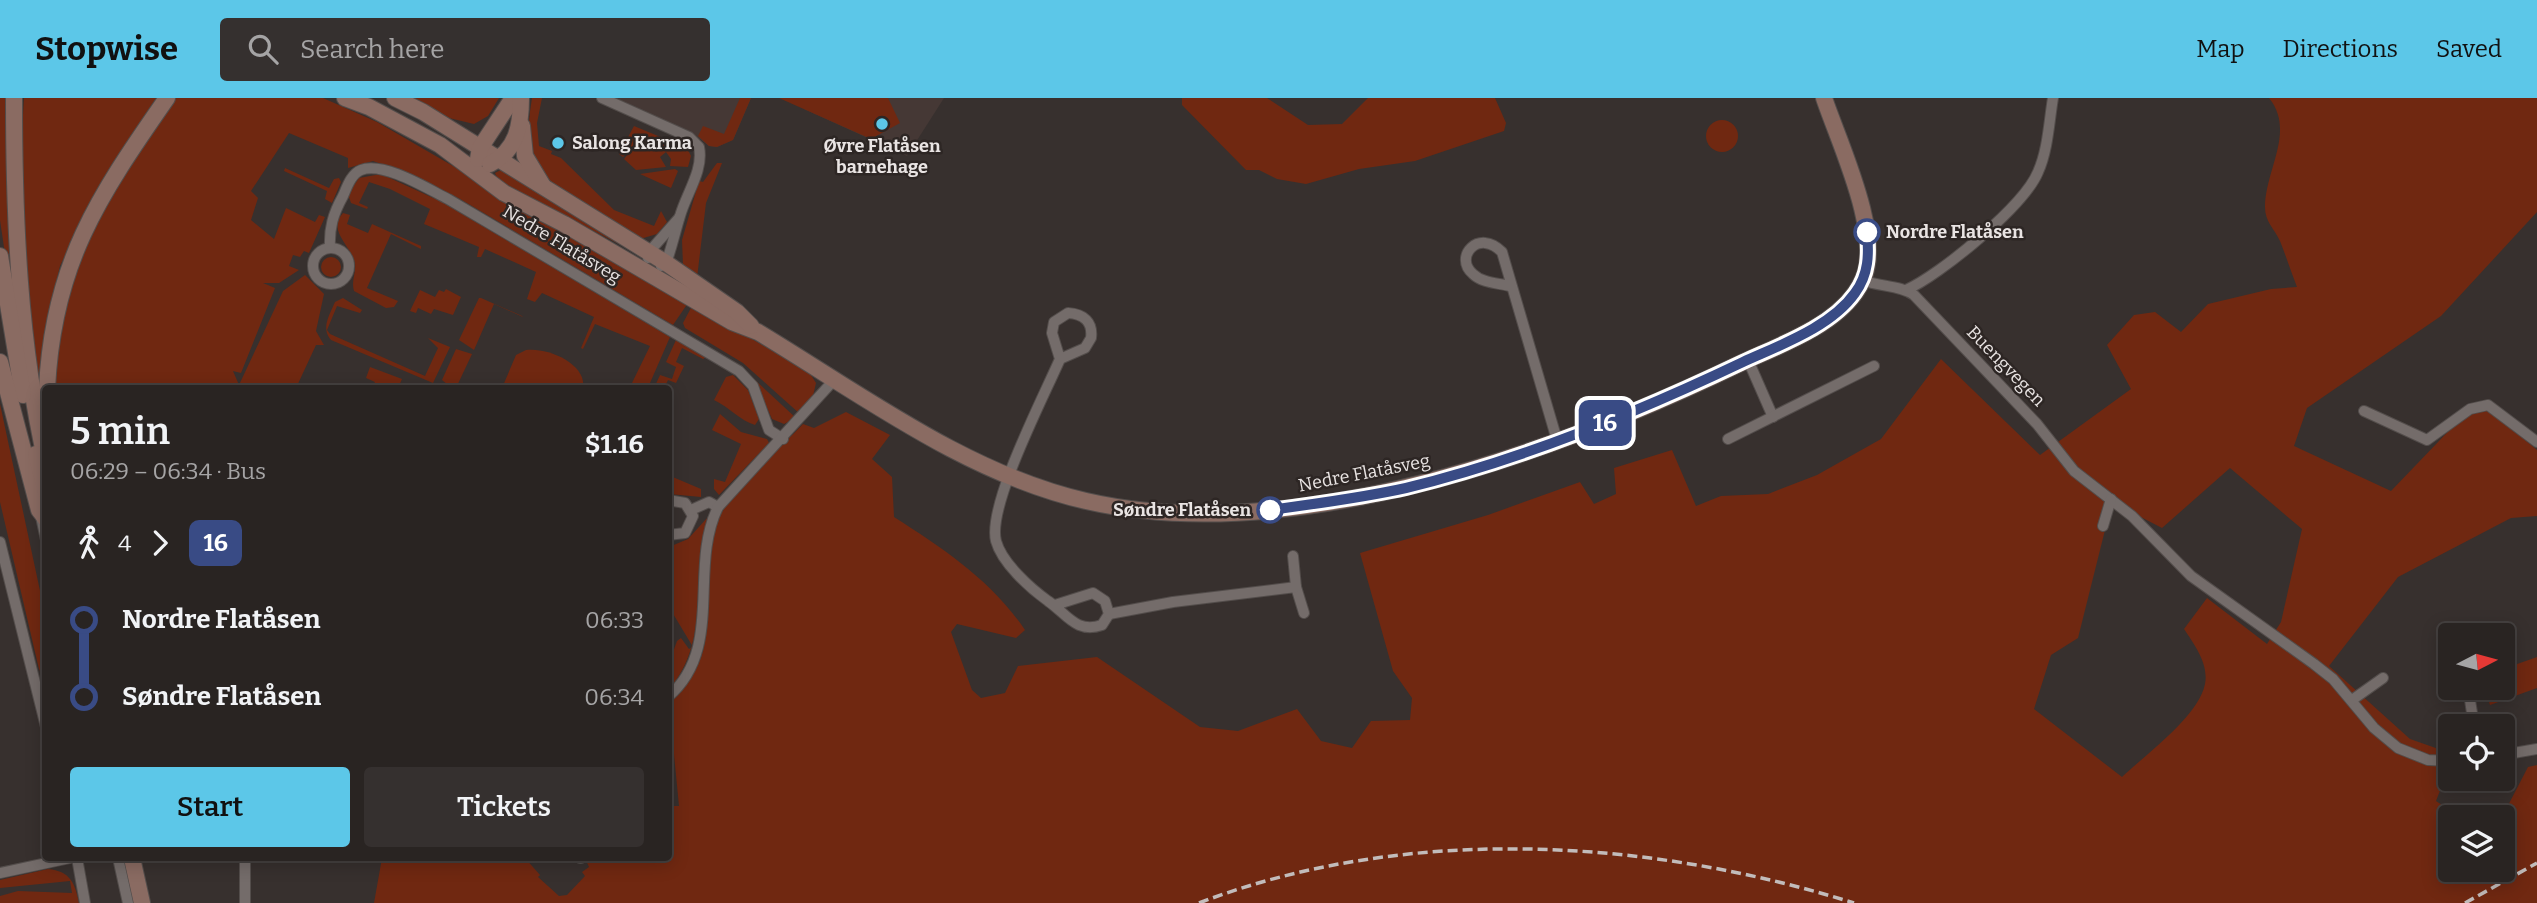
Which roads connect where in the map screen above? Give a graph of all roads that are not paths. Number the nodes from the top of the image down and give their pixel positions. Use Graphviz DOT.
graph roads {
  1 [pos="14,98"];
  2 [pos="167,98"];
  3 [pos="345,98"];
  4 [pos="395,98"];
  5 [pos="513,98"];
  6 [pos="522,98"];
  7 [pos="601,98"];
  8 [pos="1824,98"];
  9 [pos="2053,98"];
  10 [pos="521,123"];
  11 [pos="480,148"];
  12 [pos="499,160"];
  13 [pos="476,172"];
  14 [pos="544,188"];
  15 [pos="679,218"];
  16 [pos="330,248"];
  17 [pos="649,253"];
  18 [pos="0,256"];
  19 [pos="647,272"];
  20 [pos="672,274"];
  21 [pos="1863,280"];
  22 [pos="1509,286"];
  23 [pos="1906,290"];
  24 [pos="1060,359"];
  25 [pos="1748,360"];
  26 [pos="0,362"];
  27 [pos="1874,366"];
  28 [pos="835,379"];
  29 [pos="47,385"];
  30 [pos="2364,411"];
  31 [pos="1773,417"];
  32 [pos="42,438"];
  33 [pos="783,439"];
  34 [pos="1728,439"];
  35 [pos="1557,440"];
  36 [pos="2537,442"];
  37 [pos="42,474"];
  38 [pos="1010,478"];
  39 [pos="2110,499"];
  40 [pos="672,500"];
  41 [pos="718,507"];
  42 [pos="691,510"];
  43 [pos="42,514"];
  44 [pos="2103,526"];
  45 [pos="672,535"];
  46 [pos="0,542"];
  47 [pos="1293,556"];
  48 [pos="1296,587"];
  49 [pos="1055,605"];
  50 [pos="1304,613"];
  51 [pos="1109,614"];
  52 [pos="2383,678"];
  53 [pos="672,692"];
  54 [pos="2352,700"];
  55 [pos="2470,700"];
  56 [pos="42,711"];
  57 [pos="2472,714"];
  58 [pos="2537,750"];
  59 [pos="2515,753"];
  60 [pos="2438,760"];
  61 [pos="56,861"];
  62 [pos="78,861"];
  63 [pos="119,861"];
  64 [pos="133,861"];
  65 [pos="245,861"];
  66 [pos="0,873"];
  67 [pos="85,903"];
  68 [pos="128,903"];
  69 [pos="142,903"];
  70 [pos="245,903"];
  1 -- 32 [label="street"];
  2 -- 29 [label="street"];
  3 -- 13 [label="street, Nedre Flatåsveg"];
  4 -- 11 [label="street, Nedre Flatåsveg"];
  5 -- 11 [label="street"];
  6 -- 10 [label="street"];
  7 -- 15 [label="street"];
  8 -- 21 [label="street"];
  9 -- 23 [label="street"];
  10 -- 12 [label="street"];
  10 -- 14 [label="street, Nedre Flatåsveg"];
  11 -- 12 [label="street, Nedre Flatåsveg"];
  11 -- 13 [label="street"];
  12 -- 13 [label="street"];
  12 -- 14 [label="street, Nedre Flatåsveg"];
  13 -- 19 [label="street, Nedre Flatåsveg"];
  14 -- 17 [label="street, Nedre Flatåsveg"];
  15 -- 17 [label="street"];
  15 -- 20 [label="street"];
  16 -- 33 [label="street, Nedre Flatåsveg"];
  17 -- 19 [label="street"];
  17 -- 20 [label="street, Nedre Flatåsveg"];
  18 -- 37 [label="street"];
  19 -- 20 [label="street, Nedre Flatåsveg"];
  19 -- 20 [label="street"];
  20 -- 28 [label="street, Nedre Flatåsveg"];
  21 -- 23 [label="street"];
  21 -- 25 [label="street, Nedre Flatåsveg"];
  22 -- 22 [label="street"];
  22 -- 35 [label="street"];
  23 -- 39 [label="street, Buengvegen"];
  24 -- 24 [label="street"];
  24 -- 38 [label="street"];
  25 -- 31 [label="street"];
  25 -- 35 [label="street, Nedre Flatåsveg"];
  26 -- 43 [label="street"];
  27 -- 31 [label="street"];
  28 -- 33 [label="street"];
  28 -- 38 [label="street, Nedre Flatåsveg"];
  30 -- 36 [label="street"];
  31 -- 34 [label="street"];
  33 -- 41 [label="street"];
  35 -- 38 [label="street, Nedre Flatåsveg"];
  38 -- 49 [label="street"];
  39 -- 44 [label="street"];
  39 -- 54 [label="street, Buengvegen"];
  40 -- 42 [label="street"];
  41 -- 42 [label="street"];
  41 -- 53 [label="street"];
  42 -- 45 [label="street"];
  46 -- 56 [label="street"];
  47 -- 48 [label="street"];
  48 -- 50 [label="street"];
  48 -- 51 [label="street"];
  49 -- 51 [label="street"];
  49 -- 51 [label="street"];
  52 -- 54 [label="street"];
  54 -- 60 [label="street, Buengvegen"];
  55 -- 57 [label="street"];
  58 -- 59 [label="street"];
  61 -- 66 [label="street"];
  62 -- 67 [label="street"];
  63 -- 68 [label="street"];
  64 -- 69 [label="street"];
  65 -- 70 [label="street"];
}
